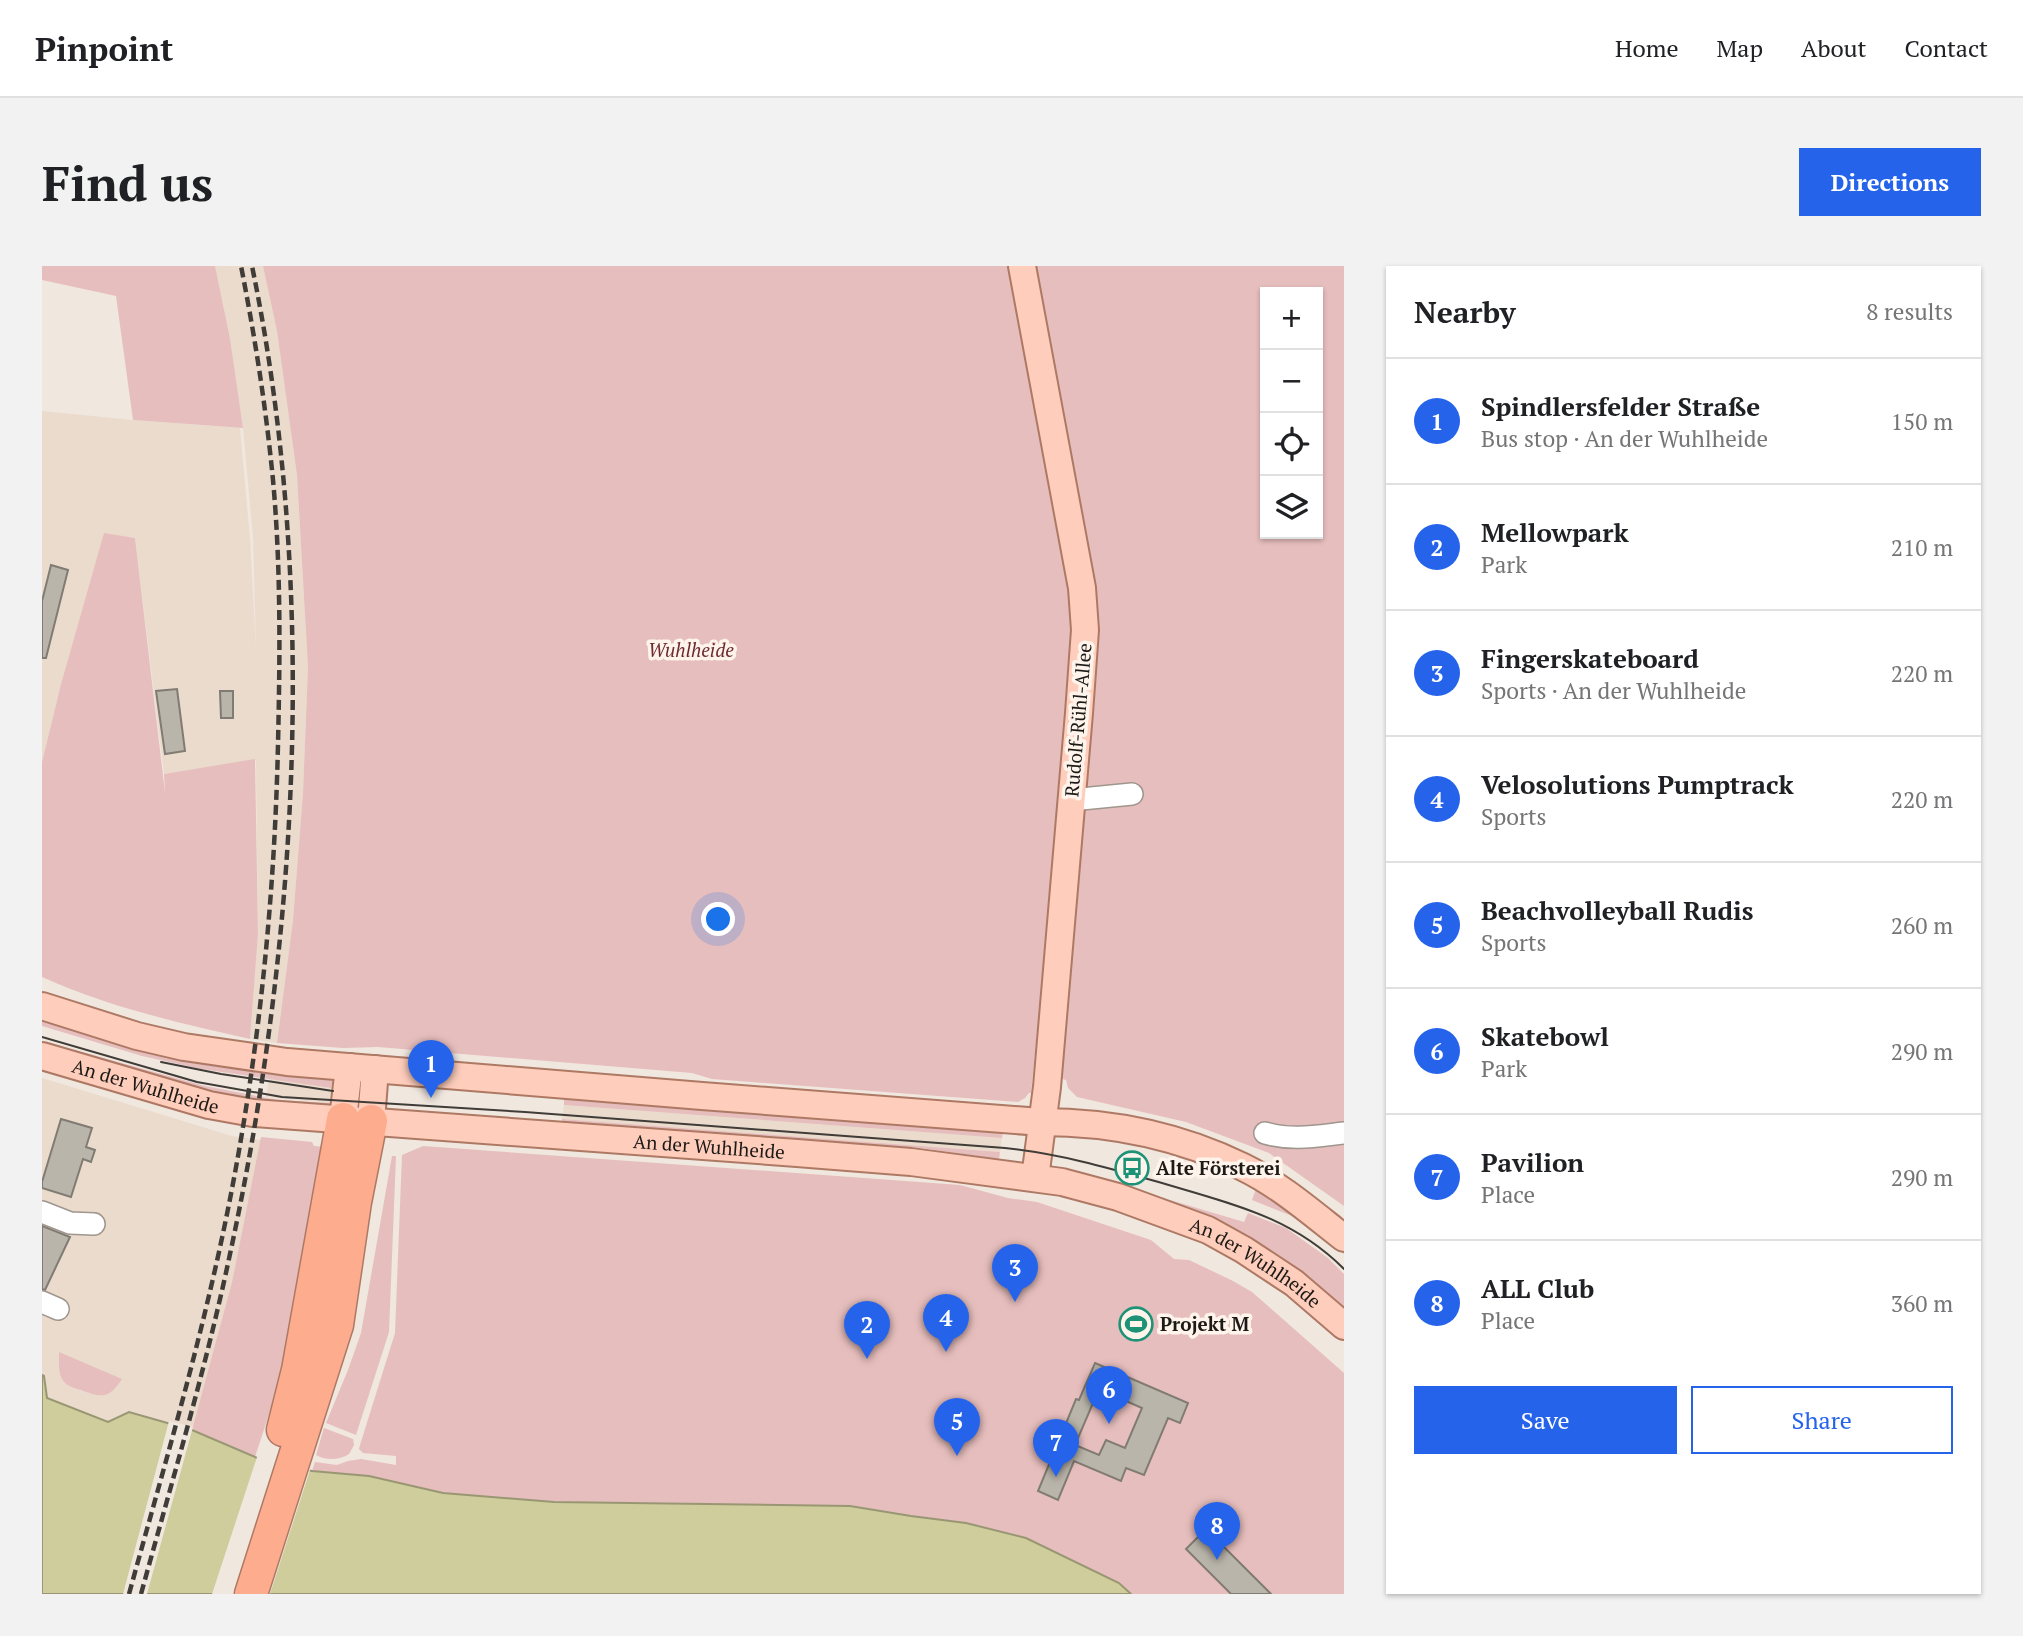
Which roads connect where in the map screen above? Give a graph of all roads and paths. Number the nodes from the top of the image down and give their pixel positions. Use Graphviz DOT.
graph roads {
  1 [pos="1022,266"];
  2 [pos="1132,794"];
  3 [pos="1071,800"];
  4 [pos="42,1006"];
  5 [pos="43,1058"];
  6 [pos="362,1068"];
  7 [pos="357,1120"];
  8 [pos="1041,1122"];
  9 [pos="1265,1133"];
  10 [pos="1344,1133"];
  11 [pos="1035,1178"];
  12 [pos="42,1212"];
  13 [pos="94,1224"];
  14 [pos="1344,1238"];
  15 [pos="1344,1326"];
  16 [pos="291,1437"];
  17 [pos="230,1594"];
  18 [pos="251,1594"];
  1 -- 3 [label="main road, Rudolf-Rühl-Allee"];
  2 -- 3 [label="lane"];
  3 -- 8 [label="main road, Rudolf-Rühl-Allee"];
  4 -- 6 [label="main road"];
  5 -- 7 [label="main road, An der Wuhlheide"];
  6 -- 7 [label="main road"];
  6 -- 8 [label="main road"];
  7 -- 11 [label="main road, An der Wuhlheide"];
  7 -- 16 [label="highway"];
  8 -- 11 [label="main road, Rudolf-Rühl-Allee"];
  8 -- 14 [label="main road"];
  9 -- 10 [label="lane"];
  11 -- 15 [label="main road, An der Wuhlheide"];
  12 -- 13 [label="lane"];
  16 -- 17 [label="highway"];
  16 -- 18 [label="highway"];
}
